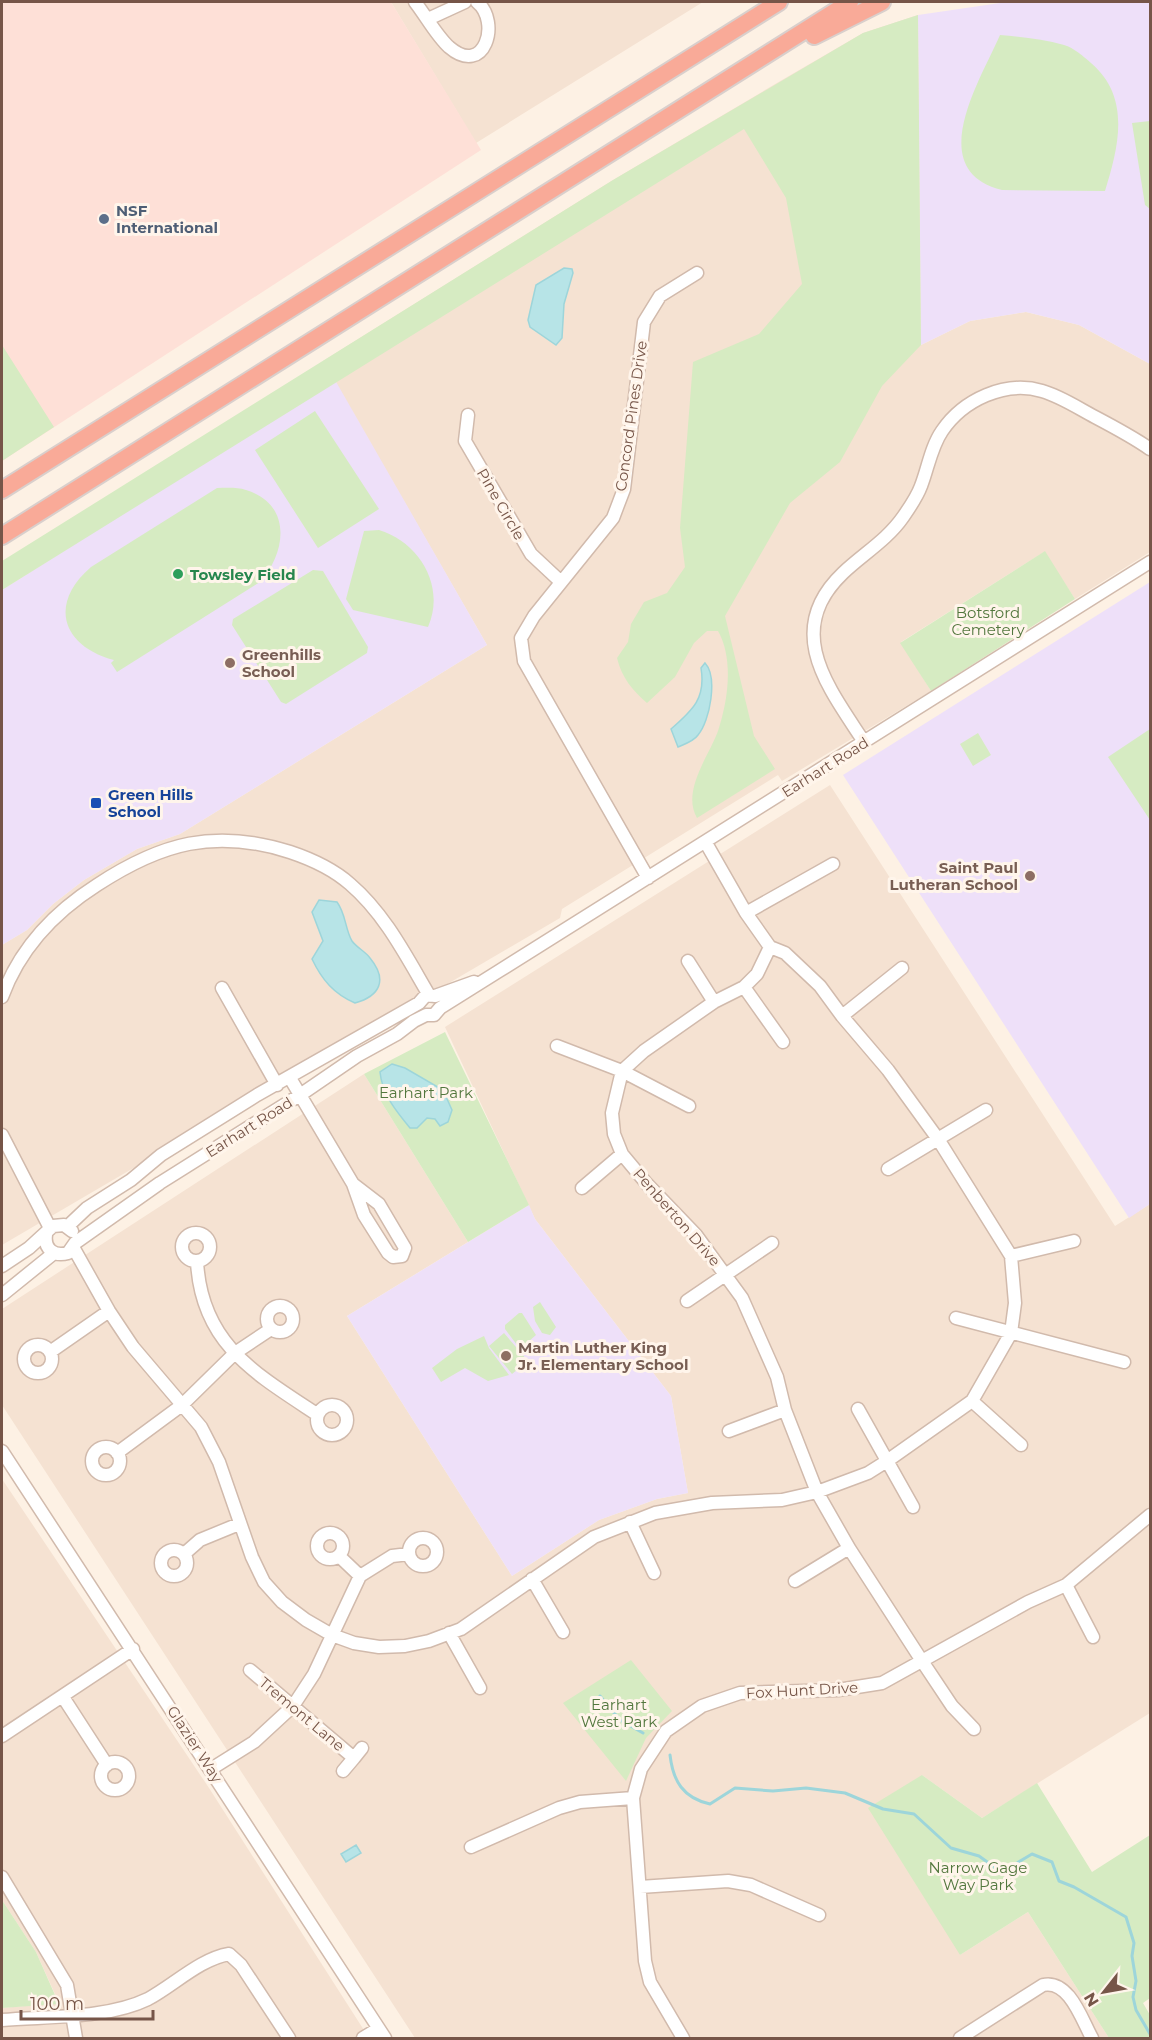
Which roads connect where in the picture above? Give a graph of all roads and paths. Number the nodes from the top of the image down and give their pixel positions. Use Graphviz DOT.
graph roads {
  1 [pos="415,2"];
  2 [pos="465,2"];
  3 [pos="477,2"];
  4 [pos="779,2"];
  5 [pos="850,2"];
  6 [pos="882,2"];
  7 [pos="428,19"];
  8 [pos="727,79"];
  9 [pos="697,273"];
  10 [pos="468,415"];
  11 [pos="1150,449"];
  12 [pos="2,490"];
  13 [pos="2,536"];
  14 [pos="1150,562"];
  15 [pos="561,582"];
  16 [pos="864,742"];
  17 [pos="706,843"];
  18 [pos="833,864"];
  19 [pos="648,879"];
  20 [pos="746,913"];
  21 [pos="770,947"];
  22 [pos="688,961"];
  23 [pos="902,968"];
  24 [pos="499,971"];
  25 [pos="744,987"];
  26 [pos="222,988"];
  27 [pos="2,997"];
  28 [pos="426,998"];
  29 [pos="714,1002"];
  30 [pos="440,1008"];
  31 [pos="426,1015"];
  32 [pos="842,1016"];
  33 [pos="783,1042"];
  34 [pos="557,1046"];
  35 [pos="622,1071"];
  36 [pos="290,1078"];
  37 [pos="277,1085"];
  38 [pos="300,1095"];
  39 [pos="689,1106"];
  40 [pos="986,1110"];
  41 [pos="2,1135"];
  42 [pos="938,1139"];
  43 [pos="622,1154"];
  44 [pos="888,1169"];
  45 [pos="353,1184"];
  46 [pos="582,1188"];
  47 [pos="55,1228"];
  48 [pos="1074,1241"];
  49 [pos="772,1243"];
  50 [pos="67,1249"];
  51 [pos="1011,1256"];
  52 [pos="197,1261"];
  53 [pos="2,1266"];
  54 [pos="726,1273"];
  55 [pos="2,1295"];
  56 [pos="687,1301"];
  57 [pos="109,1311"];
  58 [pos="956,1318"];
  59 [pos="271,1329"];
  60 [pos="1011,1333"];
  61 [pos="50,1352"];
  62 [pos="235,1353"];
  63 [pos="1124,1362"];
  64 [pos="972,1401"];
  65 [pos="182,1405"];
  66 [pos="858,1409"];
  67 [pos="785,1410"];
  68 [pos="318,1415"];
  69 [pos="729,1431"];
  70 [pos="1021,1445"];
  71 [pos="2,1451"];
  72 [pos="117,1452"];
  73 [pos="887,1461"];
  74 [pos="818,1492"];
  75 [pos="913,1507"];
  76 [pos="1150,1515"];
  77 [pos="630,1522"];
  78 [pos="239,1524"];
  79 [pos="849,1548"];
  80 [pos="184,1554"];
  81 [pos="409,1554"];
  82 [pos="339,1556"];
  83 [pos="654,1573"];
  84 [pos="360,1576"];
  85 [pos="532,1579"];
  86 [pos="795,1581"];
  87 [pos="1066,1585"];
  88 [pos="564,1632"];
  89 [pos="449,1633"];
  90 [pos="332,1635"];
  91 [pos="1093,1636"];
  92 [pos="133,1649"];
  93 [pos="922,1660"];
  94 [pos="250,1670"];
  95 [pos="480,1688"];
  96 [pos="63,1697"];
  97 [pos="293,1706"];
  98 [pos="974,1729"];
  99 [pos="2,1736"];
  100 [pos="107,1765"];
  101 [pos="212,1769"];
  102 [pos="343,1772"];
  103 [pos="633,1798"];
  104 [pos="471,1847"];
  105 [pos="2,1877"];
  106 [pos="640,1887"];
  107 [pos="819,1915"];
  108 [pos="74,2014"];
  109 [pos="2,2020"];
  110 [pos="382,2034"];
  111 [pos="76,2038"];
  112 [pos="289,2038"];
  113 [pos="363,2038"];
  114 [pos="682,2038"];
  115 [pos="960,2038"];
  116 [pos="1092,2038"];
  1 -- 7 [label="street"];
  2 -- 7 [label="street"];
  3 -- 7 [label="street"];
  4 -- 12 [label="highway"];
  5 -- 8 [label="highway"];
  6 -- 8 [label="highway"];
  8 -- 13 [label="highway"];
  9 -- 15 [label="street, Concord Pines Drive"];
  10 -- 15 [label="street, Pine Circle"];
  11 -- 16 [label="street"];
  14 -- 16 [label="street, Earhart Road"];
  15 -- 19 [label="street, Concord Pines Drive"];
  16 -- 17 [label="street, Earhart Road"];
  17 -- 19 [label="street, Earhart Road"];
  17 -- 20 [label="street"];
  18 -- 20 [label="street"];
  19 -- 24 [label="street, Earhart Road"];
  20 -- 21 [label="street"];
  21 -- 25 [label="street"];
  21 -- 32 [label="street"];
  22 -- 29 [label="street"];
  23 -- 32 [label="street"];
  24 -- 28 [label="street, Earhart Road"];
  24 -- 30 [label="street, Earhart Road"];
  25 -- 29 [label="street"];
  25 -- 33 [label="street"];
  26 -- 37 [label="street"];
  27 -- 28 [label="street"];
  28 -- 30 [label="street"];
  28 -- 31 [label="street"];
  28 -- 36 [label="street, Earhart Road"];
  29 -- 35 [label="street"];
  30 -- 31 [label="street, Earhart Road"];
  31 -- 38 [label="street, Earhart Road"];
  32 -- 42 [label="street"];
  34 -- 35 [label="street"];
  35 -- 39 [label="street"];
  35 -- 43 [label="street, Penberton Drive"];
  36 -- 37 [label="street, Earhart Road"];
  36 -- 38 [label="street"];
  37 -- 47 [label="street, Earhart Road"];
  38 -- 45 [label="street"];
  38 -- 50 [label="street, Earhart Road"];
  40 -- 42 [label="street"];
  41 -- 47 [label="street"];
  42 -- 44 [label="street"];
  42 -- 51 [label="street"];
  43 -- 46 [label="street"];
  43 -- 54 [label="street, Penberton Drive"];
  45 -- 45 [label="street"];
  47 -- 50 [label="street"];
  47 -- 50 [label="street"];
  47 -- 53 [label="street, Earhart Road"];
  48 -- 51 [label="street"];
  49 -- 54 [label="street"];
  50 -- 55 [label="street, Earhart Road"];
  50 -- 57 [label="street"];
  51 -- 60 [label="street"];
  52 -- 62 [label="street"];
  54 -- 56 [label="street"];
  54 -- 67 [label="street, Penberton Drive"];
  57 -- 61 [label="street"];
  57 -- 65 [label="street"];
  58 -- 60 [label="street"];
  59 -- 62 [label="street"];
  60 -- 63 [label="street"];
  60 -- 64 [label="street"];
  62 -- 65 [label="street"];
  62 -- 68 [label="street"];
  64 -- 70 [label="street"];
  64 -- 73 [label="street"];
  65 -- 72 [label="street"];
  65 -- 78 [label="street"];
  66 -- 73 [label="street"];
  67 -- 69 [label="street"];
  67 -- 74 [label="street, Penberton Drive"];
  71 -- 92 [label="street, Glazier Way"];
  73 -- 74 [label="street"];
  73 -- 75 [label="street"];
  74 -- 77 [label="street"];
  74 -- 79 [label="street, Penberton Drive"];
  76 -- 87 [label="street, Fox Hunt Drive"];
  77 -- 83 [label="street"];
  77 -- 85 [label="street"];
  78 -- 80 [label="street"];
  78 -- 90 [label="street"];
  79 -- 86 [label="street"];
  79 -- 93 [label="street, Penberton Drive"];
  81 -- 84 [label="street"];
  82 -- 84 [label="street"];
  84 -- 90 [label="street"];
  85 -- 88 [label="street"];
  85 -- 89 [label="street"];
  87 -- 91 [label="street"];
  87 -- 93 [label="street, Fox Hunt Drive"];
  89 -- 90 [label="street"];
  89 -- 95 [label="street"];
  90 -- 97 [label="street"];
  92 -- 96 [label="street"];
  92 -- 101 [label="street, Glazier Way"];
  93 -- 98 [label="street, Penberton Drive"];
  93 -- 103 [label="street, Fox Hunt Drive"];
  94 -- 97 [label="street, Tremont Lane"];
  96 -- 99 [label="street"];
  96 -- 100 [label="street"];
  97 -- 101 [label="street"];
  97 -- 102 [label="street, Tremont Lane"];
  101 -- 110 [label="street, Glazier Way"];
  103 -- 104 [label="street"];
  103 -- 106 [label="street, Fox Hunt Drive"];
  105 -- 108 [label="street"];
  106 -- 107 [label="street"];
  106 -- 114 [label="street, Fox Hunt Drive"];
  108 -- 109 [label="street"];
  108 -- 111 [label="street"];
  108 -- 112 [label="street"];
  110 -- 113 [label="street"];
  115 -- 116 [label="street"];
}
